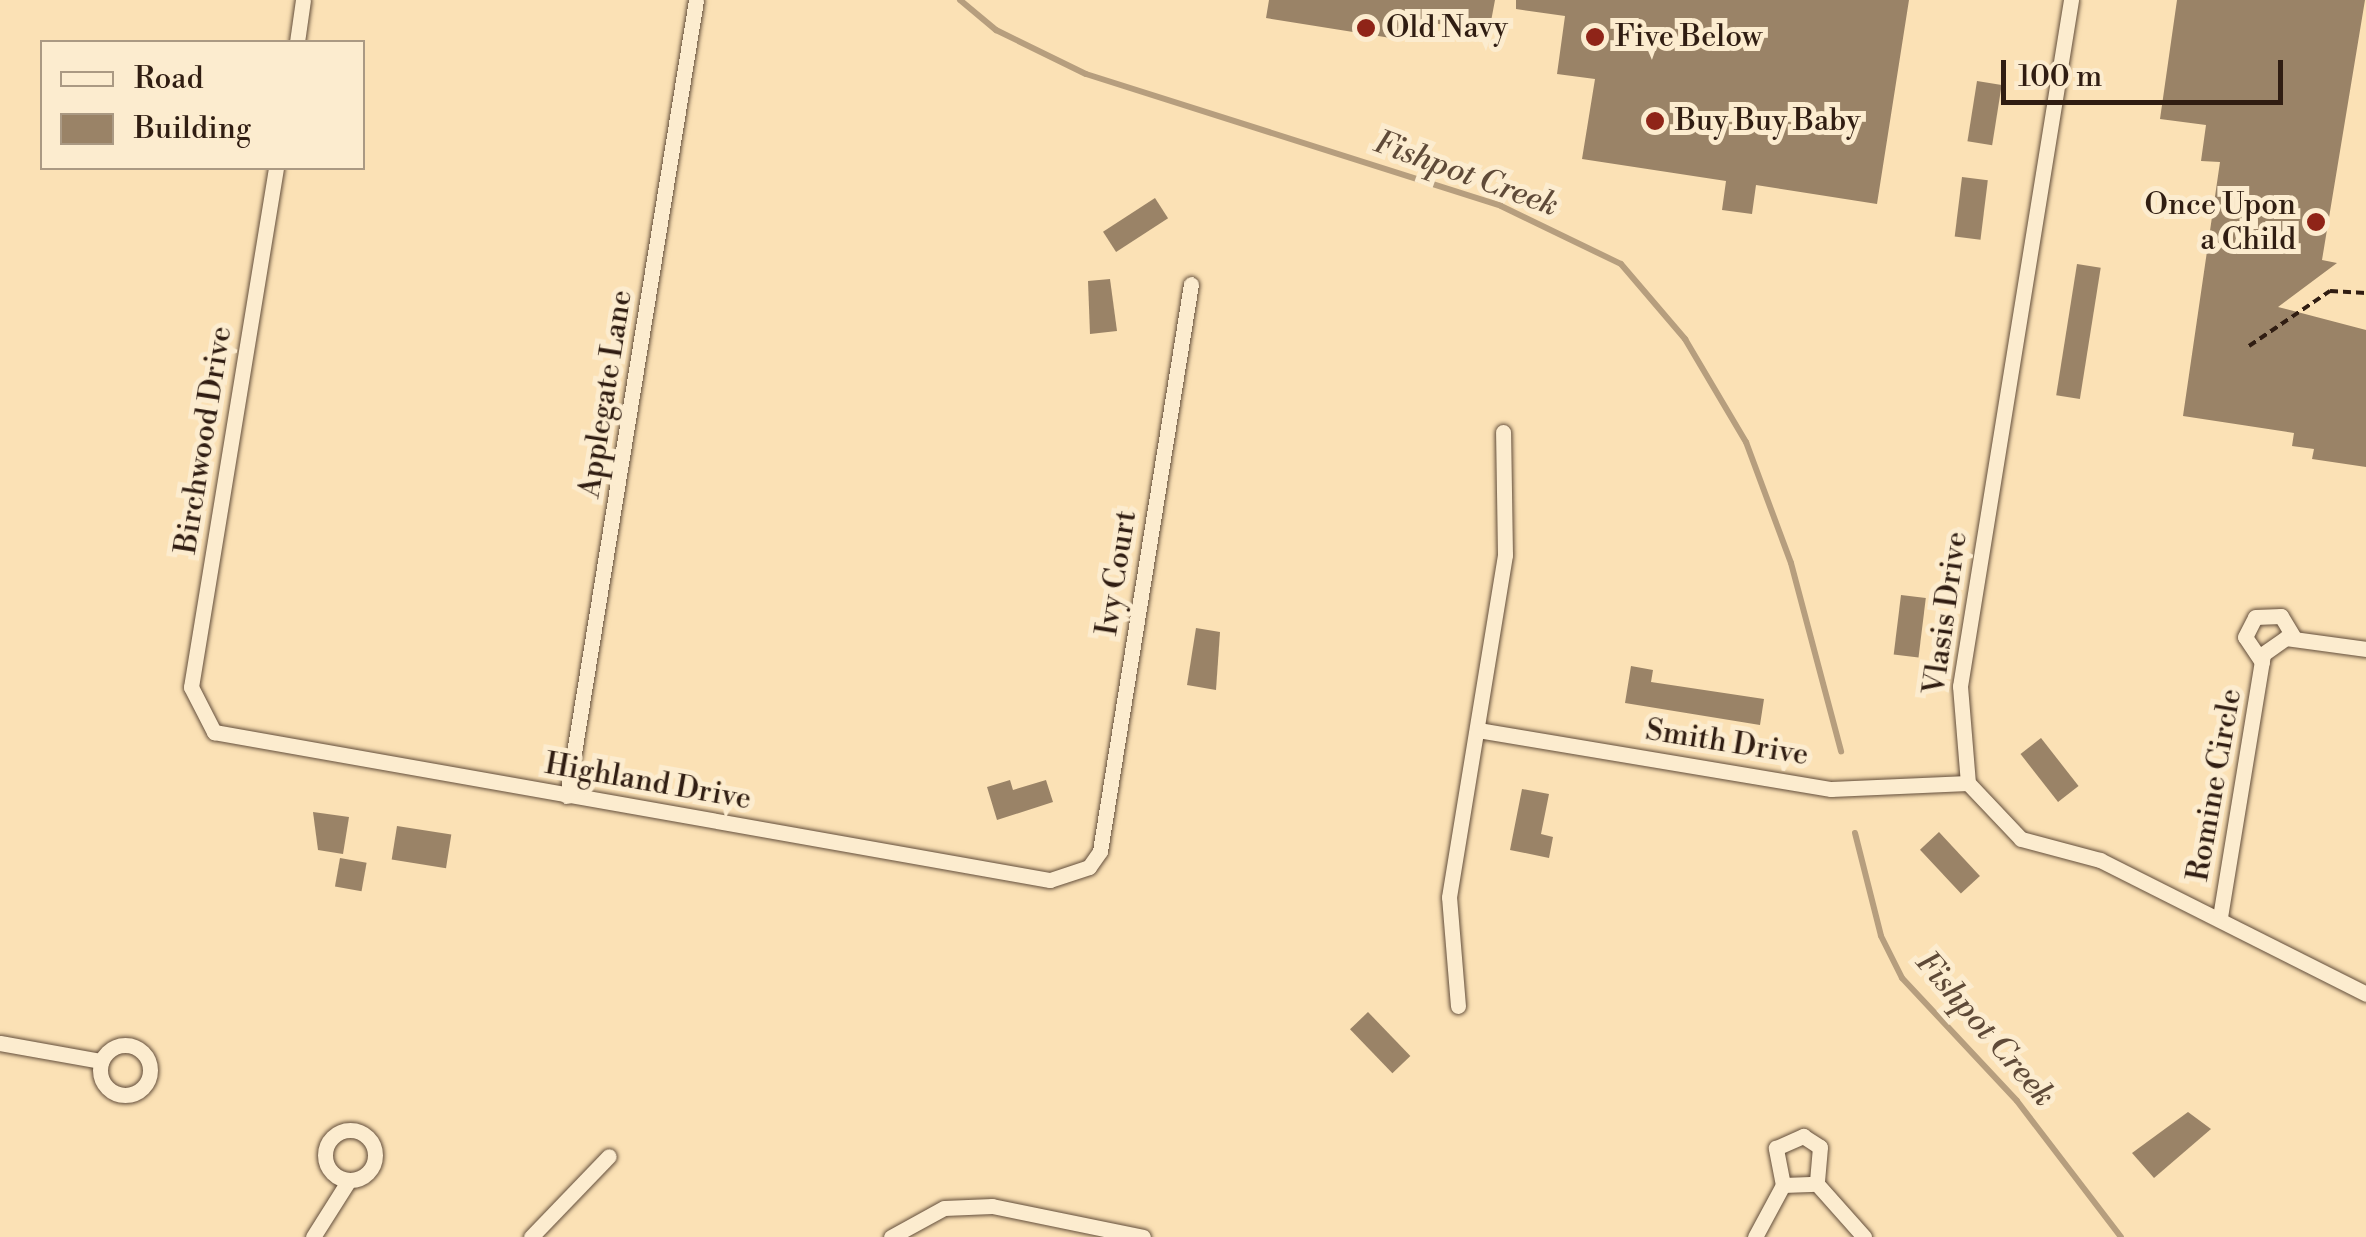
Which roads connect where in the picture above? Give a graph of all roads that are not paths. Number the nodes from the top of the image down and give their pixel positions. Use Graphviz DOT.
graph roads {
  1 [pos="304,0"];
  2 [pos="696,0"];
  3 [pos="2071,0"];
  4 [pos="296,40"];
  5 [pos="276,170"];
  6 [pos="1192,284"];
  7 [pos="1503,432"];
  8 [pos="2294,638"];
  9 [pos="2366,649"];
  10 [pos="2262,662"];
  11 [pos="202,720"];
  12 [pos="1478,730"];
  13 [pos="1968,783"];
  14 [pos="567,796"];
  15 [pos="1089,867"];
  16 [pos="2220,917"];
  17 [pos="2366,994"];
  18 [pos="1458,1006"];
  19 [pos="0,1043"];
  20 [pos="101,1061"];
  21 [pos="609,1156"];
  22 [pos="350,1180"];
  23 [pos="1816,1184"];
  24 [pos="1783,1185"];
  25 [pos="313,1237"];
  26 [pos="532,1237"];
  27 [pos="891,1237"];
  28 [pos="1143,1237"];
  29 [pos="1755,1237"];
  30 [pos="1864,1237"];
  1 -- 4 [label="street"];
  2 -- 14 [label="street, Applegate Lane"];
  3 -- 13 [label="street, Vlasis Drive"];
  5 -- 11 [label="street, Birchwood Drive"];
  6 -- 15 [label="street, Ivy Court"];
  7 -- 12 [label="street"];
  8 -- 9 [label="street, Romine Circle"];
  8 -- 10 [label="street, Romine Circle"];
  8 -- 10 [label="street, Romine Circle"];
  10 -- 16 [label="street, Romine Circle"];
  11 -- 14 [label="street, Highland Drive"];
  12 -- 13 [label="street, Smith Drive"];
  12 -- 18 [label="street"];
  13 -- 16 [label="street"];
  14 -- 15 [label="street, Highland Drive"];
  16 -- 17 [label="street"];
  19 -- 20 [label="street"];
  21 -- 26 [label="street"];
  22 -- 25 [label="street"];
  23 -- 24 [label="street"];
  23 -- 24 [label="street"];
  23 -- 30 [label="street"];
  24 -- 29 [label="street"];
  27 -- 28 [label="street"];
}
